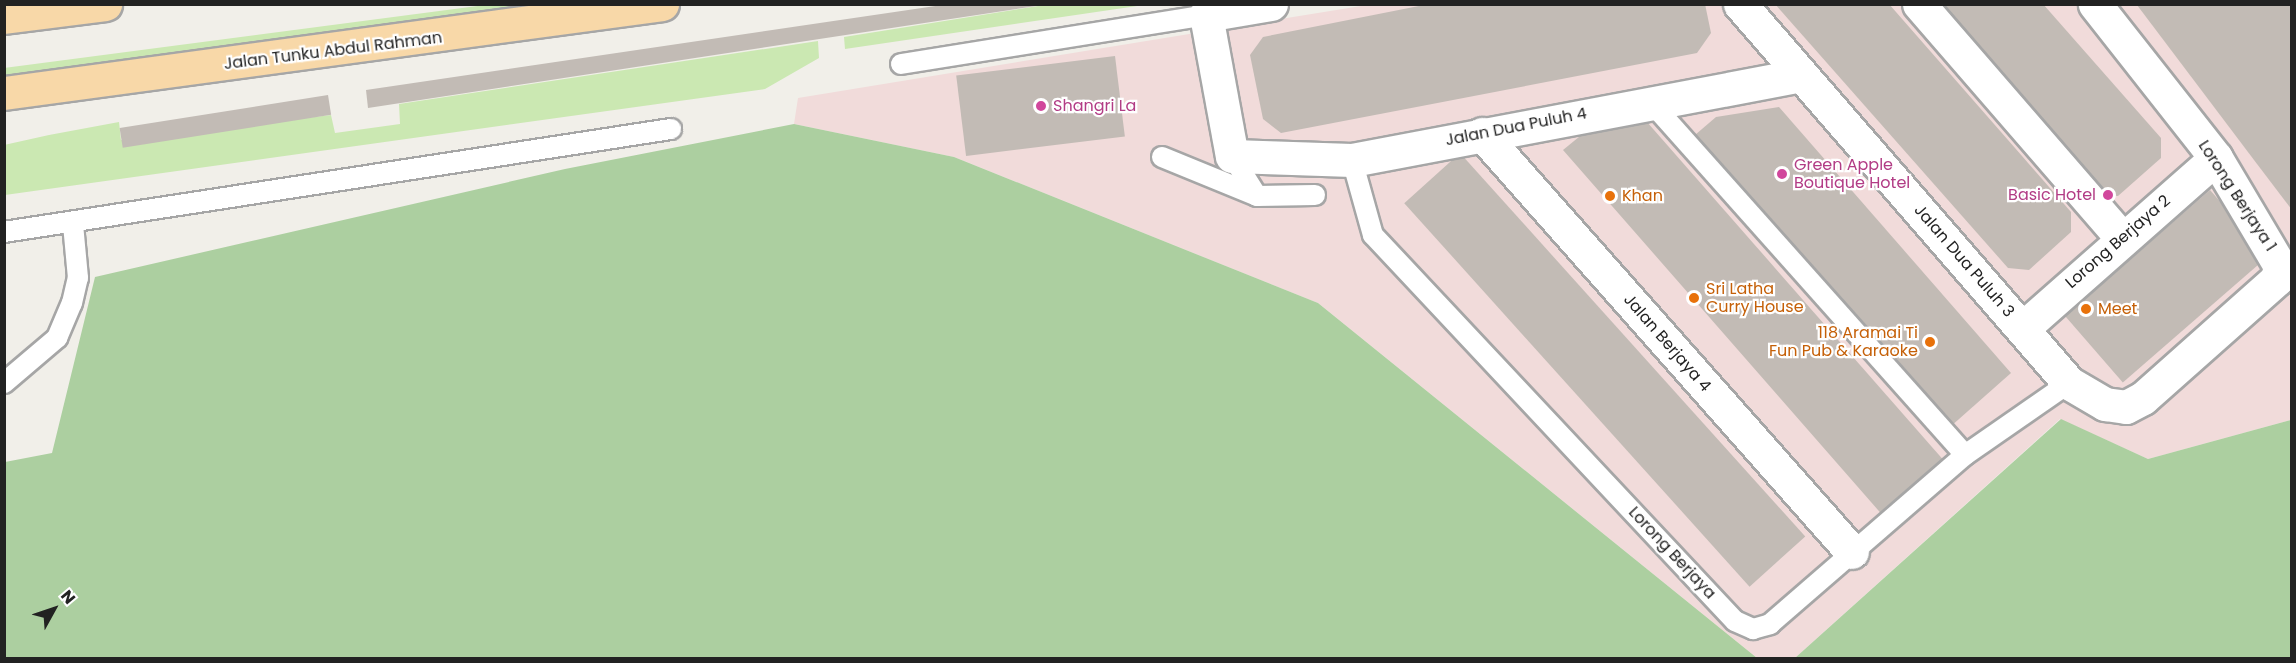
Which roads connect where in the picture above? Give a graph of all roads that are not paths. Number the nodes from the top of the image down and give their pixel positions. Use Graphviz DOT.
graph roads {
  1 [pos="105,4"];
  2 [pos="662,4"];
  3 [pos="1271,4"];
  4 [pos="1740,4"];
  5 [pos="1919,4"];
  6 [pos="2095,4"];
  7 [pos="1206,15"];
  8 [pos="4,17"];
  9 [pos="901,64"];
  10 [pos="1800,75"];
  11 [pos="4,93"];
  12 [pos="1648,100"];
  13 [pos="671,129"];
  14 [pos="1482,134"];
  15 [pos="1232,156"];
  16 [pos="1162,157"];
  17 [pos="2216,158"];
  18 [pos="1352,160"];
  19 [pos="1315,195"];
  20 [pos="1257,196"];
  21 [pos="73,224"];
  22 [pos="4,232"];
  23 [pos="2121,237"];
  24 [pos="2023,328"];
  25 [pos="2069,383"];
  26 [pos="4,384"];
  27 [pos="2143,398"];
  28 [pos="1965,455"];
  29 [pos="1852,552"];
  1 -- 8 [label="main road"];
  2 -- 11 [label="main road, Jalan Tunku Abdul Rahman"];
  3 -- 7 [label="street"];
  4 -- 10 [label="street, Jalan Dua Puluh 3"];
  5 -- 23 [label="street"];
  6 -- 17 [label="street, Lorong Berjaya 1"];
  7 -- 9 [label="lane"];
  7 -- 15 [label="street"];
  10 -- 12 [label="street, Jalan Dua Puluh 4"];
  10 -- 24 [label="street, Jalan Dua Puluh 3"];
  12 -- 14 [label="street, Jalan Dua Puluh 4"];
  12 -- 28 [label="lane"];
  13 -- 21 [label="lane"];
  14 -- 18 [label="street, Jalan Dua Puluh 4"];
  14 -- 29 [label="street, Jalan Berjaya 4"];
  15 -- 18 [label="street, Jalan Dua Puluh 4"];
  15 -- 20 [label="lane"];
  16 -- 20 [label="lane"];
  17 -- 23 [label="street, Lorong Berjaya 2"];
  17 -- 27 [label="street, Lorong Berjaya 1"];
  18 -- 29 [label="lane, Lorong Berjaya"];
  19 -- 20 [label="lane"];
  21 -- 22 [label="lane"];
  21 -- 26 [label="lane"];
  23 -- 24 [label="street, Lorong Berjaya 2"];
  24 -- 25 [label="street, Jalan Dua Puluh 3"];
  25 -- 27 [label="street, Jalan Dua Puluh 3"];
  25 -- 28 [label="lane, Lorong Berjaya"];
  28 -- 29 [label="lane, Lorong Berjaya"];
}
